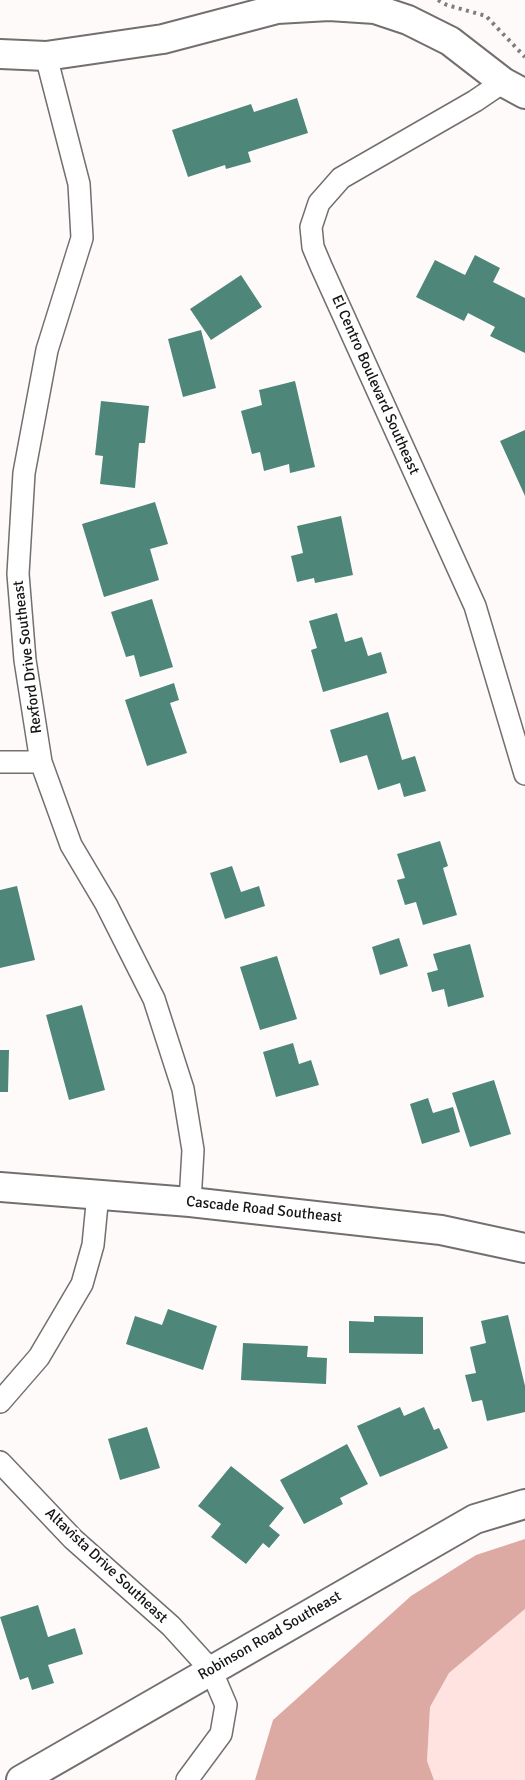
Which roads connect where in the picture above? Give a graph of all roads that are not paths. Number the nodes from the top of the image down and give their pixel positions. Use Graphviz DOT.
graph roads {
  1 [pos="0,54"];
  2 [pos="46,56"];
  3 [pos="514,88"];
  4 [pos="0,762"];
  5 [pos="41,762"];
  6 [pos="525,774"];
  7 [pos="0,1187"];
  8 [pos="98,1194"];
  9 [pos="190,1202"];
  10 [pos="525,1248"];
  11 [pos="0,1402"];
  12 [pos="0,1462"];
  13 [pos="525,1504"];
  14 [pos="211,1670"];
  15 [pos="21,1780"];
  16 [pos="187,1780"];
  1 -- 2 [label="main road"];
  2 -- 3 [label="main road"];
  2 -- 5 [label="street, Rexford Drive Southeast"];
  3 -- 6 [label="street, El Centro Boulevard Southeast"];
  4 -- 5 [label="street"];
  5 -- 9 [label="street, Rexford Drive Southeast"];
  7 -- 8 [label="main road, Cascade Road Southeast"];
  8 -- 9 [label="main road, Cascade Road Southeast"];
  8 -- 11 [label="street"];
  9 -- 10 [label="main road, Cascade Road Southeast"];
  12 -- 14 [label="street, Altavista Drive Southeast"];
  13 -- 14 [label="main road, Robinson Road Southeast"];
  14 -- 15 [label="main road, Robinson Road Southeast"];
  14 -- 16 [label="street, Altavista Drive Southeast"];
}
